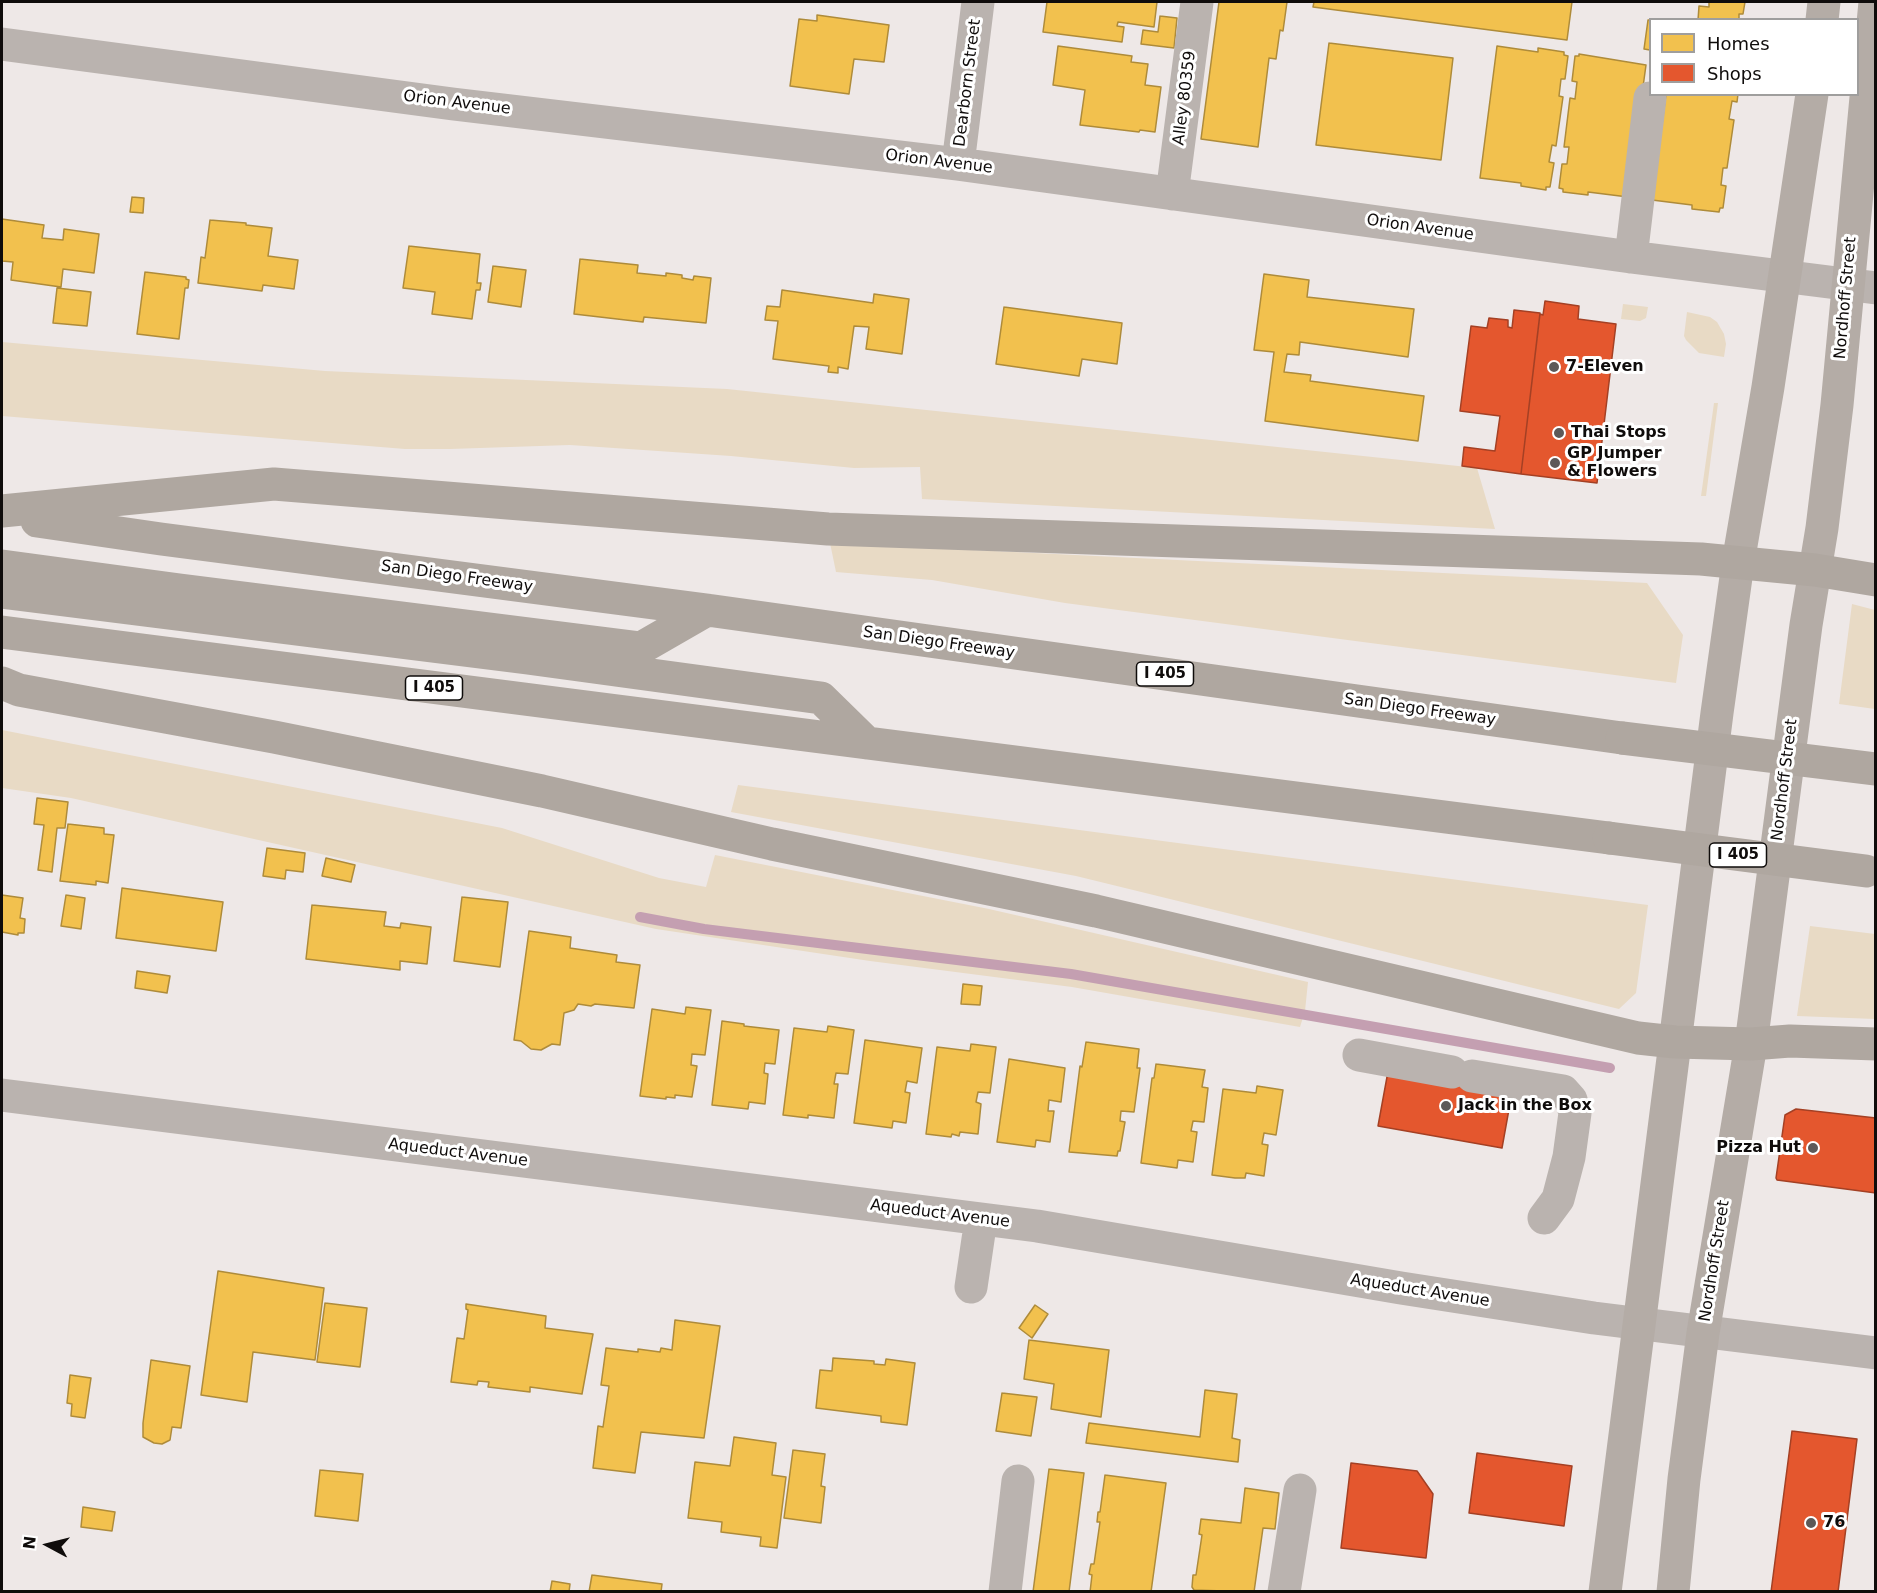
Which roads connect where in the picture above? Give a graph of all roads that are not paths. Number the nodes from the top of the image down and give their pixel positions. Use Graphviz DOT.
graph roads {
  1 [pos="978,2"];
  2 [pos="1197,2"];
  3 [pos="1824,2"];
  4 [pos="1875,2"];
  5 [pos="1822,18"];
  6 [pos="2,44"];
  7 [pos="1812,96"];
  8 [pos="1650,98"];
  9 [pos="958,164"];
  10 [pos="1172,194"];
  11 [pos="1631,257"];
  12 [pos="1785,276"];
  13 [pos="1861,286"];
  14 [pos="2,511"];
  15 [pos="2,517"];
  16 [pos="1738,563"];
  17 [pos="2,566"];
  18 [pos="1815,570"];
  19 [pos="1875,580"];
  20 [pos="2,592"];
  21 [pos="707,610"];
  22 [pos="2,632"];
  23 [pos="2,683"];
  24 [pos="867,743"];
  25 [pos="1875,769"];
  26 [pos="1871,872"];
  27 [pos="1675,1042"];
  28 [pos="1751,1044"];
  29 [pos="1875,1044"];
  30 [pos="1359,1055"];
  31 [pos="2,1095"];
  32 [pos="1544,1218"];
  33 [pos="981,1219"];
  34 [pos="971,1287"];
  35 [pos="1639,1325"];
  36 [pos="1703,1333"];
  37 [pos="1875,1353"];
  38 [pos="1018,1481"];
  39 [pos="1300,1490"];
  40 [pos="1005,1592"];
  41 [pos="1284,1592"];
  42 [pos="1605,1592"];
  43 [pos="1673,1592"];
  1 -- 9 [label="street, Dearborn Street"];
  2 -- 10 [label="street, Alley 80359"];
  3 -- 5 [label="main road"];
  4 -- 13 [label="main road, Nordhoff Street"];
  6 -- 9 [label="street, Orion Avenue"];
  7 -- 12 [label="main road"];
  8 -- 11 [label="street"];
  9 -- 10 [label="street, Orion Avenue"];
  10 -- 11 [label="street, Orion Avenue"];
  11 -- 12 [label="street, Orion Avenue"];
  12 -- 13 [label="street, Orion Avenue"];
  12 -- 16 [label="main road"];
  13 -- 18 [label="main road, Nordhoff Street"];
  14 -- 16 [label="highway"];
  15 -- 21 [label="highway, San Diego Freeway / I 405"];
  16 -- 18 [label="highway"];
  16 -- 27 [label="main road"];
  17 -- 21 [label="highway"];
  18 -- 19 [label="highway"];
  18 -- 28 [label="main road, Nordhoff Street"];
  20 -- 24 [label="highway"];
  21 -- 25 [label="highway, San Diego Freeway / I 405, bridge"];
  22 -- 24 [label="highway, I 405"];
  23 -- 27 [label="highway"];
  24 -- 26 [label="highway, I 405, bridge"];
  27 -- 28 [label="highway"];
  27 -- 35 [label="main road"];
  28 -- 29 [label="highway"];
  28 -- 36 [label="main road, Nordhoff Street"];
  30 -- 32 [label="street"];
  31 -- 33 [label="street, Aqueduct Avenue"];
  33 -- 34 [label="street"];
  33 -- 35 [label="street, Aqueduct Avenue"];
  35 -- 36 [label="street, Aqueduct Avenue"];
  35 -- 42 [label="main road"];
  36 -- 37 [label="street, Aqueduct Avenue"];
  36 -- 43 [label="main road, Nordhoff Street"];
  38 -- 40 [label="street"];
  39 -- 41 [label="street"];
}
